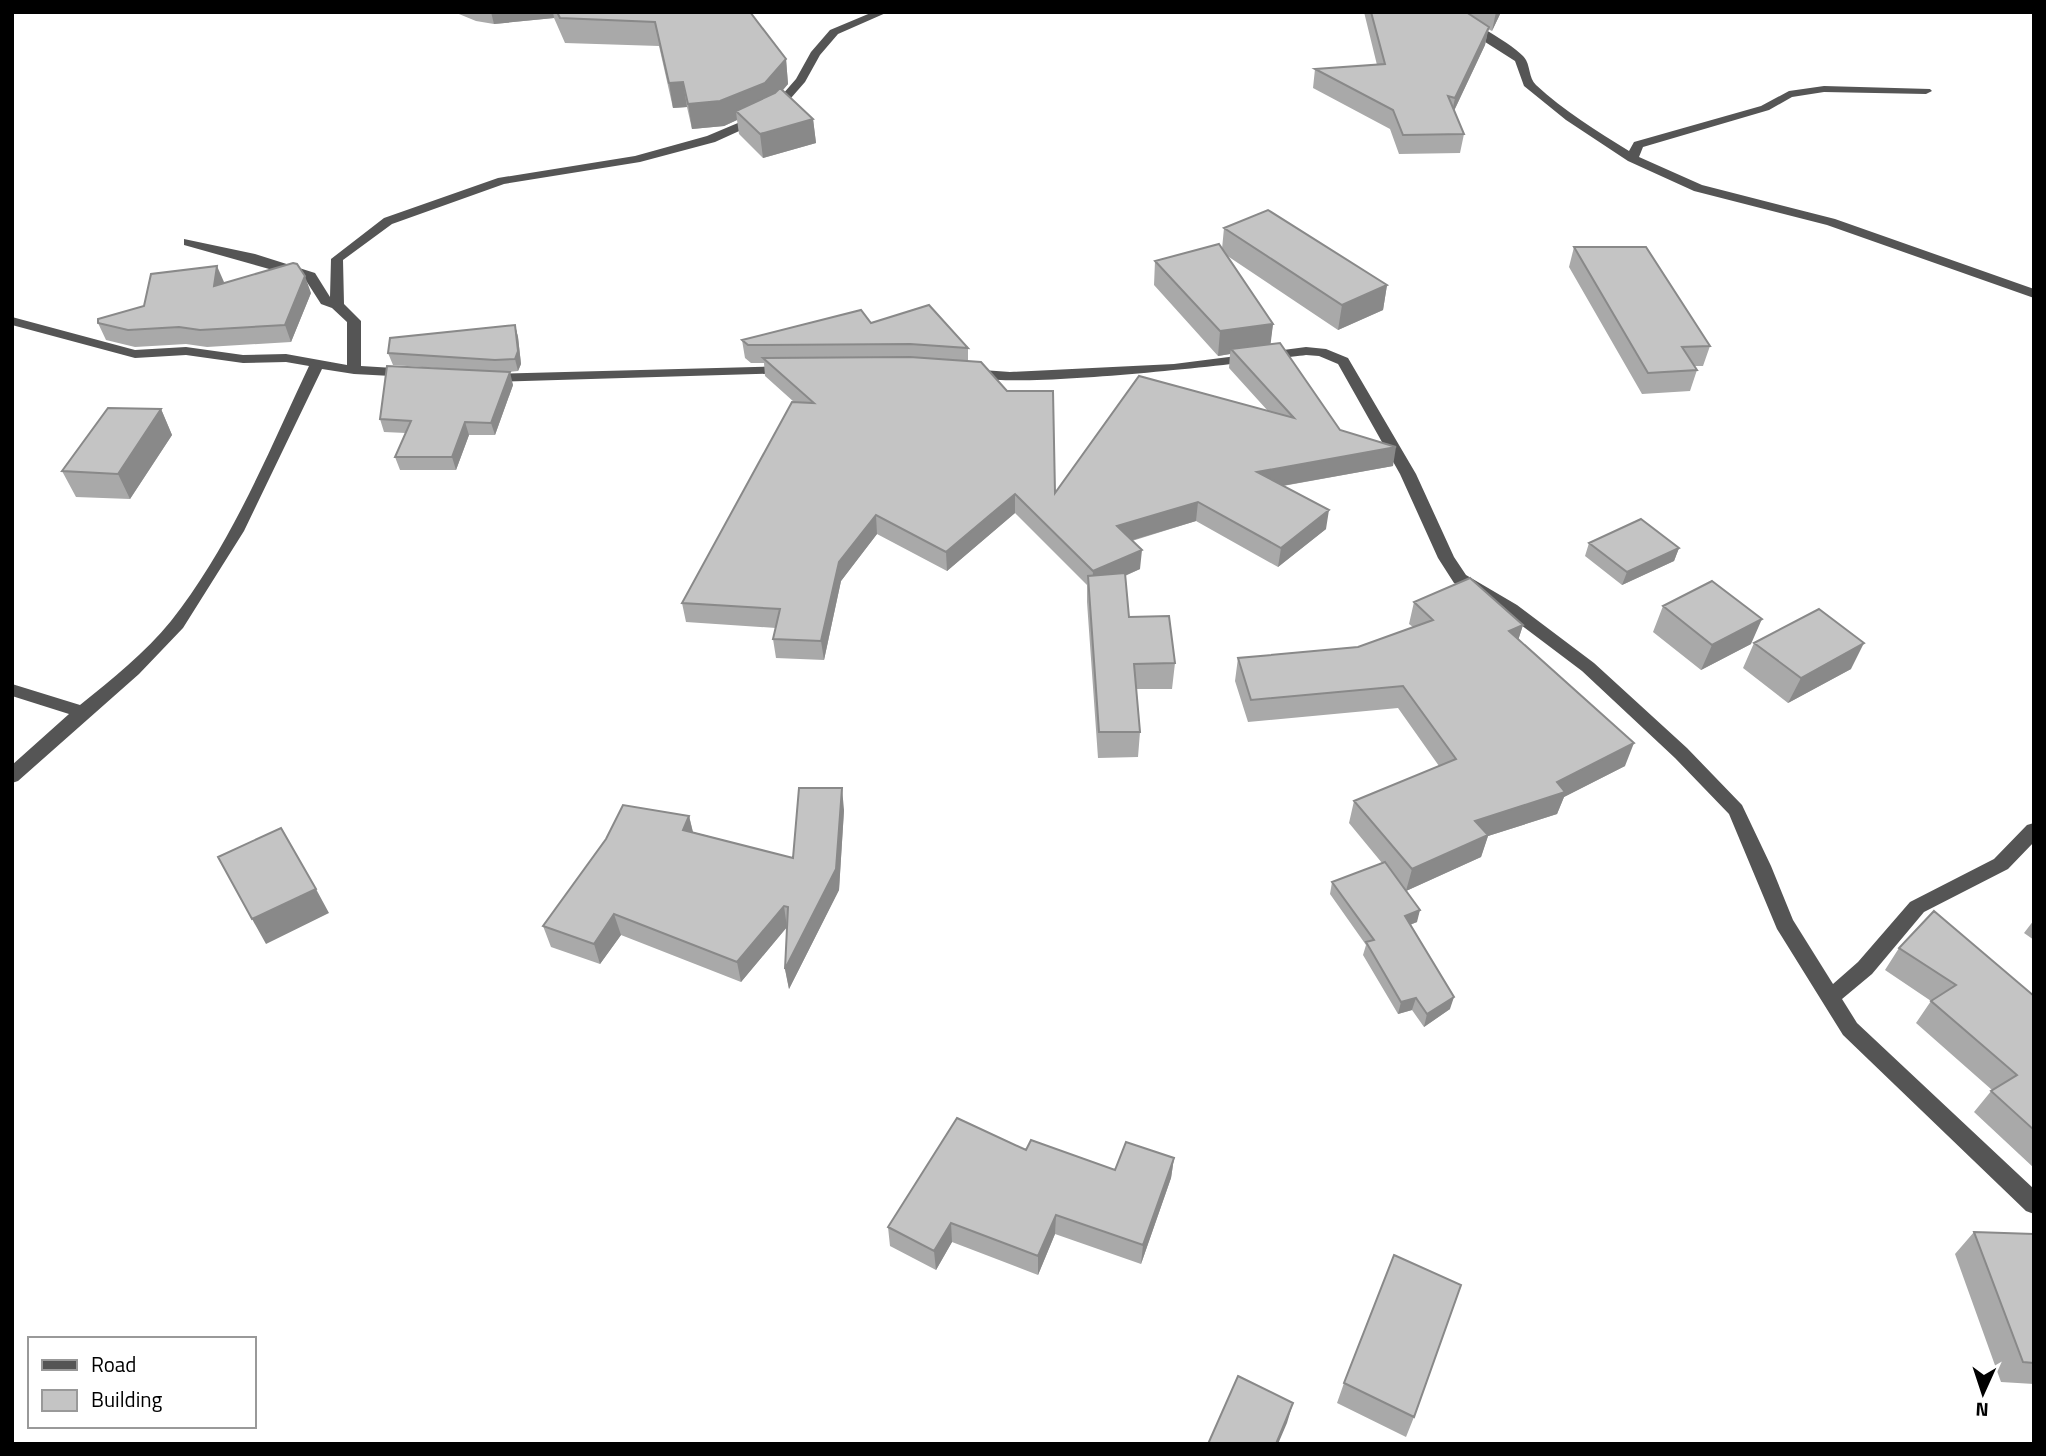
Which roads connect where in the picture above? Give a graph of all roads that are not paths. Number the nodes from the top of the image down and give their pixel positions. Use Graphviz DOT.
graph roads {
  1 [pos="883,12"];
  2 [pos="1443,12"];
  3 [pos="1926,91"];
  4 [pos="1632,158"];
  5 [pos="189,243"];
  6 [pos="2034,294"];
  7 [pos="337,306"];
  8 [pos="12,321"];
  9 [pos="317,365"];
  10 [pos="354,370"];
  11 [pos="800,370"];
  12 [pos="948,372"];
  13 [pos="433,375"];
  14 [pos="472,377"];
  15 [pos="12,690"];
  16 [pos="83,712"];
  17 [pos="12,776"];
  18 [pos="2034,830"];
  19 [pos="1830,998"];
  20 [pos="2034,1204"];
  1 -- 7 [label="street"];
  2 -- 4 [label="street"];
  3 -- 4 [label="street"];
  4 -- 6 [label="street"];
  5 -- 7 [label="street"];
  7 -- 10 [label="street"];
  8 -- 9 [label="street"];
  9 -- 10 [label="street"];
  9 -- 16 [label="street"];
  10 -- 13 [label="street"];
  11 -- 14 [label="street"];
  12 -- 19 [label="street"];
  15 -- 16 [label="street"];
  16 -- 17 [label="street"];
  18 -- 19 [label="street"];
  19 -- 20 [label="street"];
}
